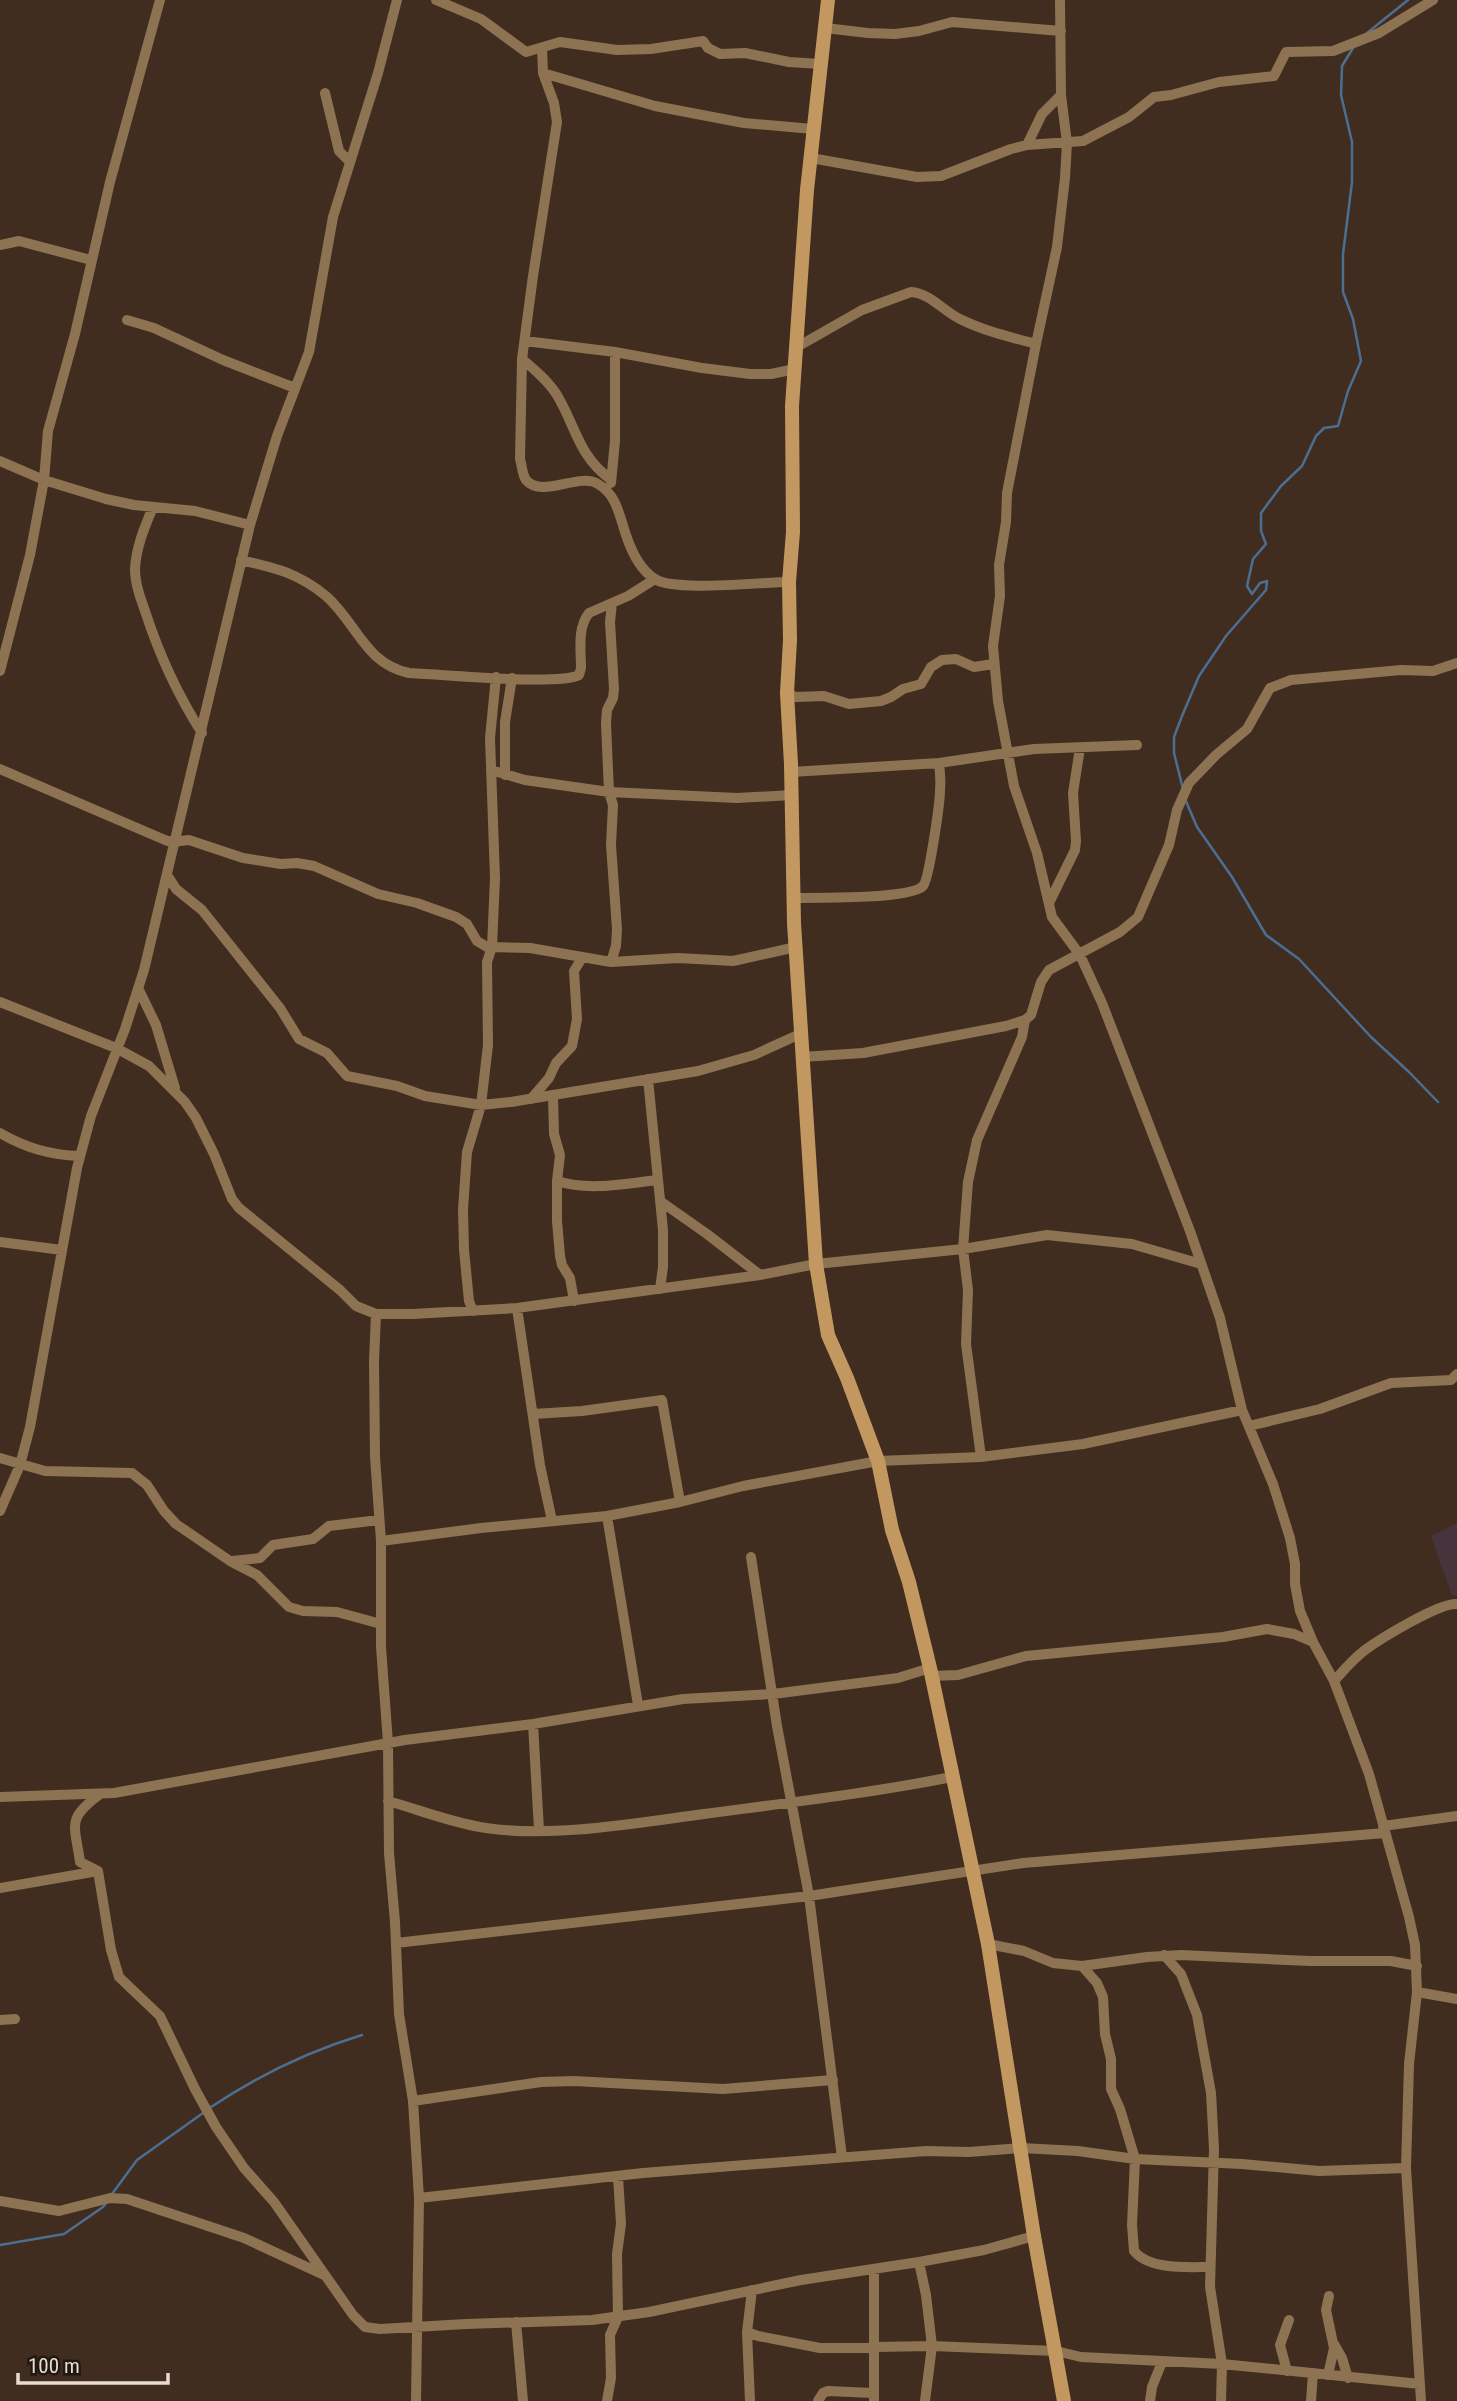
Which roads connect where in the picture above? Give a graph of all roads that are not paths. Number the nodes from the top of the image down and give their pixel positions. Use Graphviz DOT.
graph roads {
  1 [pos="160,0"];
  2 [pos="397,0"];
  3 [pos="436,0"];
  4 [pos="828,0"];
  5 [pos="1060,0"];
  6 [pos="1433,0"];
  7 [pos="825,28"];
  8 [pos="1061,31"];
  9 [pos="542,48"];
  10 [pos="820,64"];
  11 [pos="543,73"];
  12 [pos="325,93"];
  13 [pos="1061,95"];
  14 [pos="813,129"];
  15 [pos="1067,143"];
  16 [pos="1027,145"];
  17 [pos="811,158"];
  18 [pos="349,161"];
  19 [pos="0,245"];
  20 [pos="91,260"];
  21 [pos="127,320"];
  22 [pos="525,341"];
  23 [pos="1036,344"];
  24 [pos="797,347"];
  25 [pos="615,352"];
  26 [pos="523,359"];
  27 [pos="795,369"];
  28 [pos="295,388"];
  29 [pos="0,461"];
  30 [pos="610,479"];
  31 [pos="44,480"];
  32 [pos="614,499"];
  33 [pos="153,507"];
  34 [pos="250,525"];
  35 [pos="241,560"];
  36 [pos="655,579"];
  37 [pos="789,582"];
  38 [pos="612,603"];
  39 [pos="1457,663"];
  40 [pos="993,664"];
  41 [pos="0,670"];
  42 [pos="496,677"];
  43 [pos="512,678"];
  44 [pos="787,693"];
  45 [pos="202,733"];
  46 [pos="1137,745"];
  47 [pos="1080,748"];
  48 [pos="1007,753"];
  49 [pos="939,763"];
  50 [pos="0,769"];
  51 [pos="491,770"];
  52 [pos="791,772"];
  53 [pos="505,775"];
  54 [pos="609,792"];
  55 [pos="792,795"];
  56 [pos="176,841"];
  57 [pos="167,875"];
  58 [pos="794,898"];
  59 [pos="1049,903"];
  60 [pos="492,947"];
  61 [pos="796,947"];
  62 [pos="1080,955"];
  63 [pos="582,958"];
  64 [pos="611,962"];
  65 [pos="138,988"];
  66 [pos="0,1002"];
  67 [pos="1025,1020"];
  68 [pos="800,1034"];
  69 [pos="116,1048"];
  70 [pos="802,1057"];
  71 [pos="648,1080"];
  72 [pos="177,1094"];
  73 [pos="553,1095"];
  74 [pos="531,1099"];
  75 [pos="481,1105"];
  76 [pos="0,1133"];
  77 [pos="80,1156"];
  78 [pos="656,1180"];
  79 [pos="557,1181"];
  80 [pos="660,1201"];
  81 [pos="0,1242"];
  82 [pos="963,1248"];
  83 [pos="62,1250"];
  84 [pos="816,1264"];
  85 [pos="1201,1264"];
  86 [pos="760,1275"];
  87 [pos="660,1289"];
  88 [pos="574,1301"];
  89 [pos="517,1308"];
  90 [pos="473,1311"];
  91 [pos="376,1314"];
  92 [pos="1457,1374"];
  93 [pos="1242,1410"];
  94 [pos="533,1414"];
  95 [pos="1249,1426"];
  96 [pos="981,1457"];
  97 [pos="0,1458"];
  98 [pos="878,1461"];
  99 [pos="20,1465"];
  100 [pos="680,1502"];
  101 [pos="0,1511"];
  102 [pos="607,1516"];
  103 [pos="379,1520"];
  104 [pos="552,1521"];
  105 [pos="381,1541"];
  106 [pos="751,1557"];
  107 [pos="230,1561"];
  108 [pos="1457,1604"];
  109 [pos="381,1624"];
  110 [pos="1313,1642"];
  111 [pos="930,1672"];
  112 [pos="1334,1681"];
  113 [pos="773,1693"];
  114 [pos="638,1705"];
  115 [pos="533,1724"];
  116 [pos="388,1743"];
  117 [pos="952,1777"];
  118 [pos="99,1795"];
  119 [pos="0,1797"];
  120 [pos="388,1801"];
  121 [pos="792,1802"];
  122 [pos="1457,1816"];
  123 [pos="539,1829"];
  124 [pos="1384,1829"];
  125 [pos="98,1871"];
  126 [pos="972,1871"];
  127 [pos="0,1888"];
  128 [pos="810,1896"];
  129 [pos="396,1943"];
  130 [pos="988,1944"];
  131 [pos="1164,1955"];
  132 [pos="1082,1966"];
  133 [pos="1417,1966"];
  134 [pos="1417,1992"];
  135 [pos="1457,1998"];
  136 [pos="15,2019"];
  137 [pos="0,2020"];
  138 [pos="833,2080"];
  139 [pos="413,2101"];
  140 [pos="1021,2148"];
  141 [pos="842,2157"];
  142 [pos="1135,2160"];
  143 [pos="1213,2163"];
  144 [pos="1406,2168"];
  145 [pos="618,2177"];
  146 [pos="419,2199"];
  147 [pos="0,2202"];
  148 [pos="1034,2236"];
  149 [pos="919,2262"];
  150 [pos="1209,2267"];
  151 [pos="874,2270"];
  152 [pos="327,2276"];
  153 [pos="752,2290"];
  154 [pos="1329,2296"];
  155 [pos="618,2317"];
  156 [pos="1289,2320"];
  157 [pos="516,2322"];
  158 [pos="417,2326"];
  159 [pos="747,2332"];
  160 [pos="1334,2344"];
  161 [pos="873,2346"];
  162 [pos="932,2346"];
  163 [pos="1056,2351"];
  164 [pos="1163,2362"];
  165 [pos="1222,2364"];
  166 [pos="1419,2367"];
  167 [pos="1287,2371"];
  168 [pos="1313,2373"];
  169 [pos="1328,2375"];
  170 [pos="1348,2378"];
  171 [pos="1403,2382"];
  172 [pos="1420,2384"];
  173 [pos="874,2397"];
  174 [pos="416,2401"];
  175 [pos="523,2401"];
  176 [pos="607,2401"];
  177 [pos="750,2401"];
  178 [pos="818,2401"];
  179 [pos="925,2401"];
  180 [pos="1065,2401"];
  181 [pos="1150,2401"];
  182 [pos="1221,2401"];
  183 [pos="1311,2401"];
  184 [pos="1421,2401"];
  1 -- 20 [label="street"];
  2 -- 18 [label="street"];
  3 -- 9 [label="street"];
  4 -- 7 [label="street"];
  5 -- 8 [label="street"];
  6 -- 15 [label="street"];
  7 -- 8 [label="street"];
  7 -- 10 [label="street"];
  8 -- 13 [label="street"];
  9 -- 10 [label="street"];
  9 -- 11 [label="street"];
  10 -- 14 [label="street"];
  11 -- 14 [label="street"];
  11 -- 22 [label="street"];
  12 -- 18 [label="street"];
  13 -- 15 [label="street"];
  13 -- 16 [label="street"];
  14 -- 17 [label="street"];
  15 -- 16 [label="street"];
  15 -- 23 [label="street"];
  16 -- 17 [label="street"];
  17 -- 24 [label="street"];
  18 -- 28 [label="street"];
  19 -- 20 [label="street"];
  20 -- 31 [label="street"];
  21 -- 28 [label="street"];
  22 -- 25 [label="street"];
  22 -- 26 [label="street"];
  23 -- 24 [label="street"];
  23 -- 40 [label="street"];
  24 -- 27 [label="street"];
  25 -- 27 [label="street"];
  25 -- 30 [label="street"];
  26 -- 30 [label="street"];
  26 -- 32 [label="street"];
  27 -- 37 [label="street"];
  28 -- 34 [label="street"];
  29 -- 31 [label="street"];
  30 -- 32 [label="street"];
  31 -- 33 [label="street"];
  31 -- 41 [label="street"];
  32 -- 36 [label="street"];
  33 -- 34 [label="street"];
  33 -- 45 [label="street"];
  34 -- 35 [label="street"];
  35 -- 42 [label="street"];
  35 -- 45 [label="street"];
  36 -- 37 [label="street"];
  36 -- 38 [label="street"];
  37 -- 44 [label="street"];
  38 -- 43 [label="street"];
  38 -- 54 [label="street"];
  39 -- 62 [label="street"];
  40 -- 44 [label="street"];
  40 -- 48 [label="street"];
  42 -- 43 [label="street"];
  42 -- 51 [label="street"];
  43 -- 53 [label="street"];
  44 -- 52 [label="street"];
  45 -- 56 [label="street"];
  46 -- 47 [label="street"];
  47 -- 48 [label="street"];
  47 -- 59 [label="street"];
  48 -- 49 [label="street"];
  48 -- 59 [label="street"];
  49 -- 52 [label="street"];
  49 -- 58 [label="street"];
  50 -- 56 [label="street"];
  51 -- 53 [label="street"];
  51 -- 60 [label="street"];
  52 -- 55 [label="street"];
  53 -- 54 [label="street"];
  54 -- 55 [label="street"];
  54 -- 64 [label="street"];
  55 -- 58 [label="street"];
  56 -- 57 [label="street"];
  56 -- 60 [label="street"];
  57 -- 65 [label="street"];
  57 -- 75 [label="street"];
  58 -- 61 [label="street"];
  59 -- 62 [label="street"];
  60 -- 63 [label="street"];
  60 -- 75 [label="street"];
  61 -- 64 [label="street"];
  61 -- 68 [label="street"];
  62 -- 67 [label="street"];
  62 -- 85 [label="street"];
  63 -- 64 [label="street"];
  63 -- 74 [label="street"];
  65 -- 69 [label="street"];
  65 -- 72 [label="street"];
  66 -- 69 [label="street"];
  67 -- 70 [label="street"];
  67 -- 82 [label="street"];
  68 -- 70 [label="street"];
  68 -- 71 [label="street"];
  69 -- 72 [label="street"];
  69 -- 77 [label="street"];
  70 -- 84 [label="street"];
  71 -- 73 [label="street"];
  71 -- 78 [label="street"];
  72 -- 91 [label="street"];
  73 -- 74 [label="street"];
  73 -- 79 [label="street"];
  74 -- 75 [label="street"];
  75 -- 90 [label="street"];
  76 -- 77 [label="street"];
  77 -- 83 [label="street"];
  78 -- 79 [label="street"];
  78 -- 80 [label="street"];
  79 -- 88 [label="street"];
  80 -- 86 [label="street"];
  80 -- 87 [label="street"];
  81 -- 83 [label="street"];
  82 -- 84 [label="street"];
  82 -- 85 [label="street"];
  82 -- 96 [label="street"];
  83 -- 99 [label="street"];
  84 -- 86 [label="street"];
  84 -- 98 [label="street"];
  85 -- 93 [label="street"];
  86 -- 87 [label="street"];
  87 -- 88 [label="street"];
  88 -- 89 [label="street"];
  89 -- 90 [label="street"];
  89 -- 94 [label="street"];
  90 -- 91 [label="street"];
  91 -- 103 [label="street"];
  92 -- 95 [label="street"];
  93 -- 95 [label="street"];
  93 -- 96 [label="street"];
  94 -- 100 [label="street"];
  94 -- 104 [label="street"];
  95 -- 110 [label="street"];
  96 -- 98 [label="street"];
  97 -- 99 [label="street"];
  98 -- 100 [label="street"];
  98 -- 111 [label="street"];
  99 -- 101 [label="street"];
  99 -- 107 [label="street"];
  100 -- 102 [label="street"];
  102 -- 104 [label="street"];
  102 -- 114 [label="street"];
  103 -- 105 [label="street"];
  103 -- 107 [label="street"];
  104 -- 105 [label="street"];
  105 -- 109 [label="street"];
  106 -- 113 [label="street"];
  107 -- 109 [label="street"];
  108 -- 112 [label="street"];
  109 -- 116 [label="street"];
  110 -- 111 [label="street"];
  110 -- 112 [label="street"];
  111 -- 113 [label="street"];
  111 -- 117 [label="street"];
  112 -- 124 [label="street"];
  113 -- 114 [label="street"];
  113 -- 121 [label="street"];
  114 -- 115 [label="street"];
  115 -- 116 [label="street"];
  115 -- 123 [label="street"];
  116 -- 118 [label="street"];
  116 -- 120 [label="street"];
  117 -- 121 [label="street"];
  117 -- 126 [label="street"];
  118 -- 119 [label="street"];
  118 -- 125 [label="street"];
  120 -- 123 [label="street"];
  120 -- 129 [label="street"];
  121 -- 123 [label="street"];
  121 -- 128 [label="street"];
  122 -- 124 [label="street"];
  124 -- 126 [label="street"];
  124 -- 133 [label="street"];
  125 -- 127 [label="street"];
  125 -- 152 [label="street"];
  126 -- 128 [label="street"];
  126 -- 130 [label="street"];
  128 -- 129 [label="street"];
  128 -- 138 [label="street"];
  129 -- 139 [label="street"];
  130 -- 132 [label="street"];
  130 -- 140 [label="street"];
  131 -- 132 [label="street"];
  131 -- 133 [label="street"];
  131 -- 143 [label="street"];
  132 -- 142 [label="street"];
  133 -- 134 [label="street"];
  134 -- 135 [label="street"];
  134 -- 144 [label="street"];
  136 -- 137 [label="street"];
  138 -- 139 [label="street"];
  138 -- 141 [label="street"];
  139 -- 146 [label="street"];
  140 -- 141 [label="street"];
  140 -- 142 [label="street"];
  140 -- 148 [label="street"];
  141 -- 145 [label="street"];
  142 -- 143 [label="street"];
  142 -- 150 [label="street"];
  143 -- 144 [label="street"];
  143 -- 150 [label="street"];
  144 -- 166 [label="street"];
  145 -- 146 [label="street"];
  145 -- 155 [label="street"];
  146 -- 158 [label="street"];
  147 -- 152 [label="street"];
  148 -- 149 [label="street"];
  148 -- 163 [label="street"];
  149 -- 151 [label="street"];
  149 -- 162 [label="street"];
  150 -- 165 [label="street"];
  151 -- 153 [label="street"];
  151 -- 161 [label="street"];
  152 -- 158 [label="street"];
  153 -- 155 [label="street"];
  153 -- 159 [label="street"];
  154 -- 160 [label="street"];
  155 -- 157 [label="street"];
  155 -- 176 [label="street"];
  156 -- 167 [label="street"];
  157 -- 158 [label="street"];
  157 -- 175 [label="street"];
  158 -- 174 [label="street"];
  159 -- 161 [label="street"];
  159 -- 177 [label="street"];
  160 -- 169 [label="street"];
  160 -- 170 [label="street"];
  161 -- 162 [label="street"];
  161 -- 173 [label="street"];
  162 -- 163 [label="street"];
  162 -- 179 [label="street"];
  163 -- 164 [label="street"];
  163 -- 180 [label="street"];
  164 -- 165 [label="street"];
  164 -- 181 [label="street"];
  165 -- 167 [label="street"];
  165 -- 182 [label="street"];
  166 -- 171 [label="street"];
  166 -- 172 [label="street"];
  167 -- 168 [label="street"];
  168 -- 169 [label="street"];
  168 -- 183 [label="street"];
  169 -- 170 [label="street"];
  170 -- 171 [label="street"];
  171 -- 172 [label="street"];
  172 -- 184 [label="street"];
  173 -- 178 [label="street"];
}
